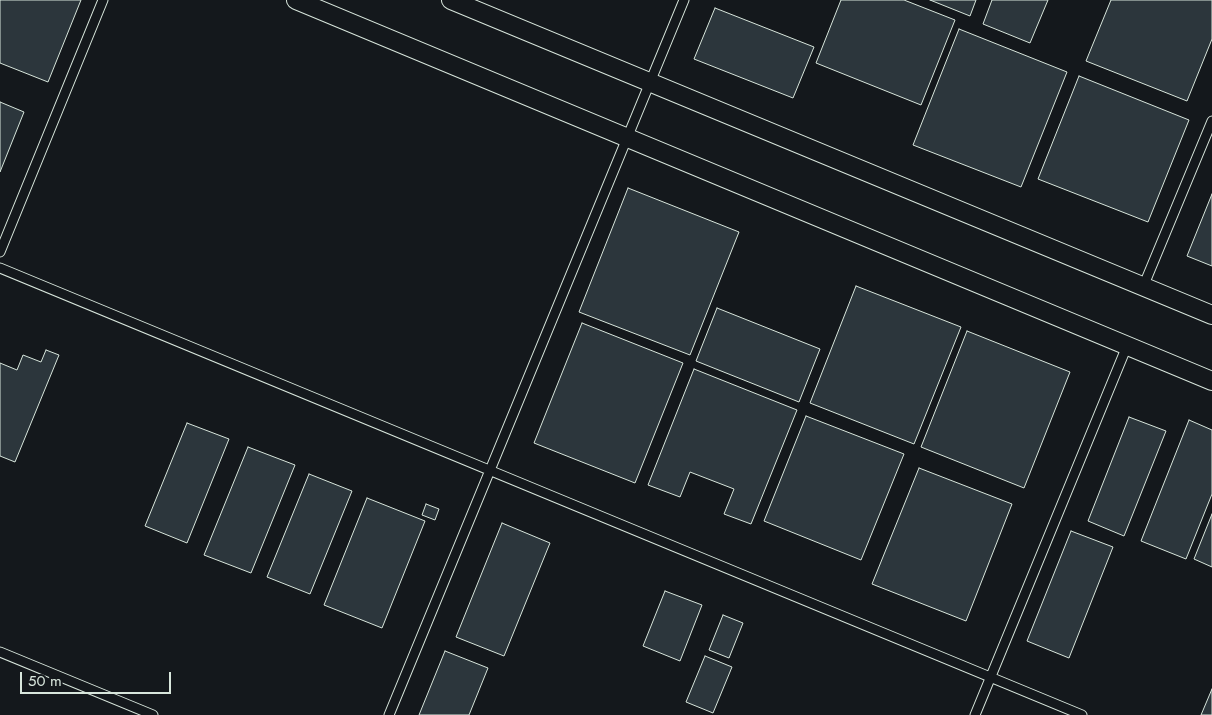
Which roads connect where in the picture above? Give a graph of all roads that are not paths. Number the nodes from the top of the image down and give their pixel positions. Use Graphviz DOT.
graph roads {
  1 [pos="103,0"];
  2 [pos="296,0"];
  3 [pos="451,0"];
  4 [pos="684,0"];
  5 [pos="650,82"];
  6 [pos="1212,121"];
  7 [pos="628,137"];
  8 [pos="0,252"];
  9 [pos="0,268"];
  10 [pos="1143,286"];
  11 [pos="1212,315"];
  12 [pos="1127,346"];
  13 [pos="1212,381"];
  14 [pos="490,471"];
  15 [pos="0,652"];
  16 [pos="990,677"];
  17 [pos="153,715"];
  18 [pos="389,715"];
  19 [pos="975,715"];
  20 [pos="1082,715"];
  1 -- 8 [label="lane"];
  2 -- 7 [label="street"];
  3 -- 5 [label="street"];
  4 -- 5 [label="lane"];
  5 -- 7 [label="lane"];
  5 -- 10 [label="street"];
  6 -- 10 [label="lane"];
  7 -- 12 [label="street"];
  7 -- 14 [label="lane"];
  9 -- 14 [label="lane"];
  10 -- 11 [label="street"];
  12 -- 13 [label="street"];
  12 -- 16 [label="lane"];
  14 -- 16 [label="lane"];
  14 -- 18 [label="lane"];
  15 -- 17 [label="lane"];
  16 -- 19 [label="lane"];
  16 -- 20 [label="lane"];
}
